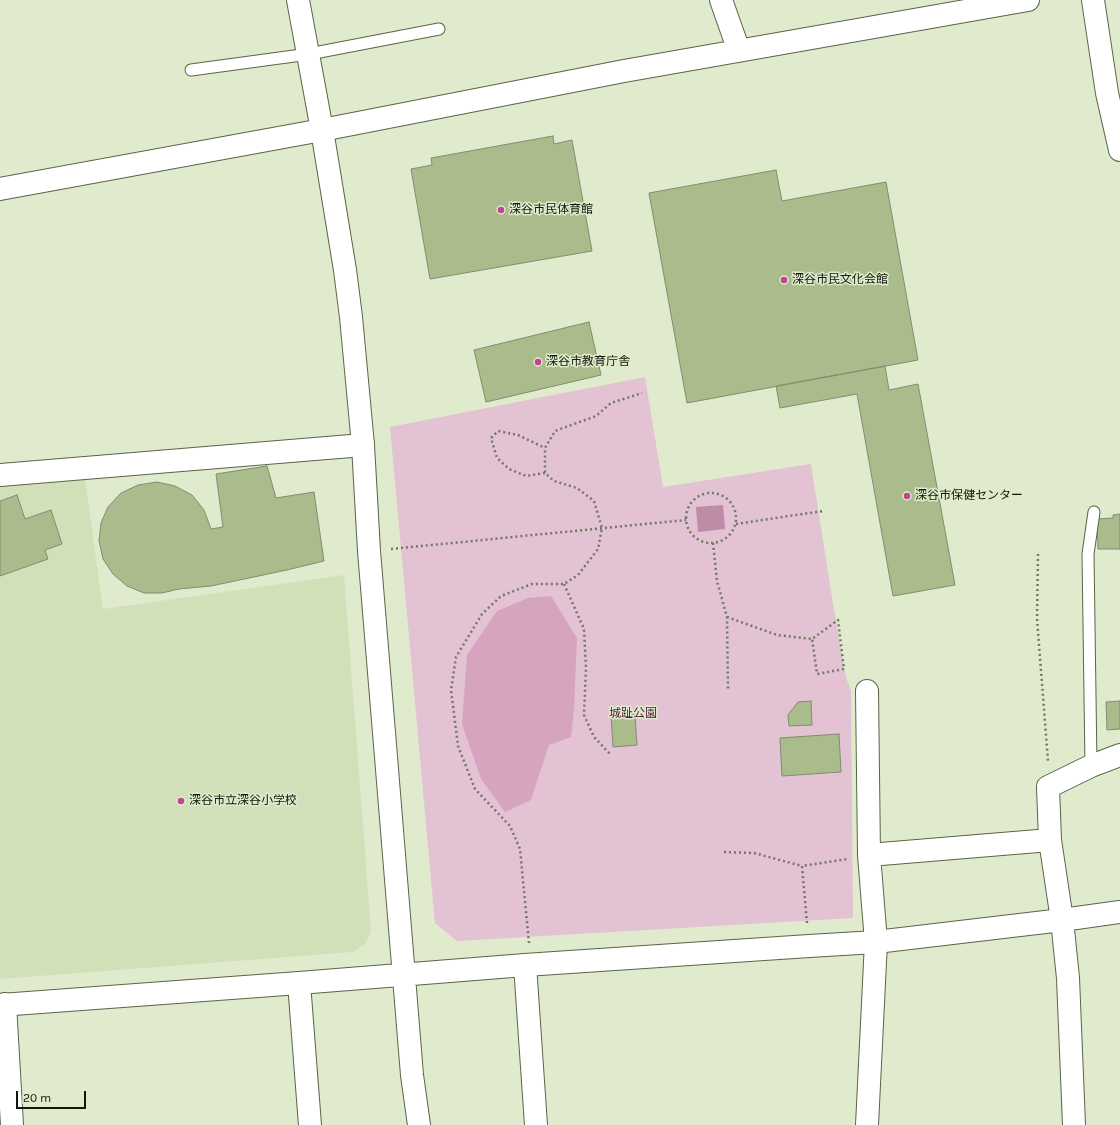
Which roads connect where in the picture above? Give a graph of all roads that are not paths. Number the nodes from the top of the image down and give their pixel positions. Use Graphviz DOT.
graph roads {
  1 [pos="298,0"];
  2 [pos="721,0"];
  3 [pos="1028,0"];
  4 [pos="1093,0"];
  5 [pos="439,29"];
  6 [pos="739,51"];
  7 [pos="309,54"];
  8 [pos="191,70"];
  9 [pos="322,130"];
  10 [pos="1120,150"];
  11 [pos="0,188"];
  12 [pos="363,445"];
  13 [pos="0,474"];
  14 [pos="1094,512"];
  15 [pos="868,691"];
  16 [pos="1120,755"];
  17 [pos="1091,766"];
  18 [pos="1050,840"];
  19 [pos="869,855"];
  20 [pos="1120,912"];
  21 [pos="1062,920"];
  22 [pos="876,942"];
  23 [pos="528,965"];
  24 [pos="404,976"];
  25 [pos="299,984"];
  26 [pos="3,1005"];
  27 [pos="12,1125"];
  28 [pos="310,1125"];
  29 [pos="419,1125"];
  30 [pos="536,1125"];
  31 [pos="867,1125"];
  32 [pos="1074,1125"];
  1 -- 7 [label="street"];
  2 -- 6 [label="street"];
  3 -- 6 [label="street"];
  4 -- 10 [label="street"];
  5 -- 7 [label="lane"];
  6 -- 9 [label="street"];
  7 -- 8 [label="lane"];
  7 -- 9 [label="street"];
  9 -- 11 [label="street"];
  9 -- 12 [label="street"];
  12 -- 13 [label="street"];
  12 -- 24 [label="street"];
  14 -- 17 [label="lane"];
  15 -- 19 [label="street"];
  16 -- 17 [label="street"];
  17 -- 18 [label="street"];
  18 -- 19 [label="street"];
  18 -- 21 [label="street"];
  19 -- 22 [label="street"];
  20 -- 21 [label="street"];
  21 -- 22 [label="street"];
  21 -- 32 [label="street"];
  22 -- 23 [label="street"];
  22 -- 31 [label="street"];
  23 -- 24 [label="street"];
  23 -- 30 [label="street"];
  24 -- 25 [label="street"];
  24 -- 29 [label="street"];
  25 -- 26 [label="street"];
  25 -- 28 [label="street"];
  26 -- 27 [label="street"];
}
